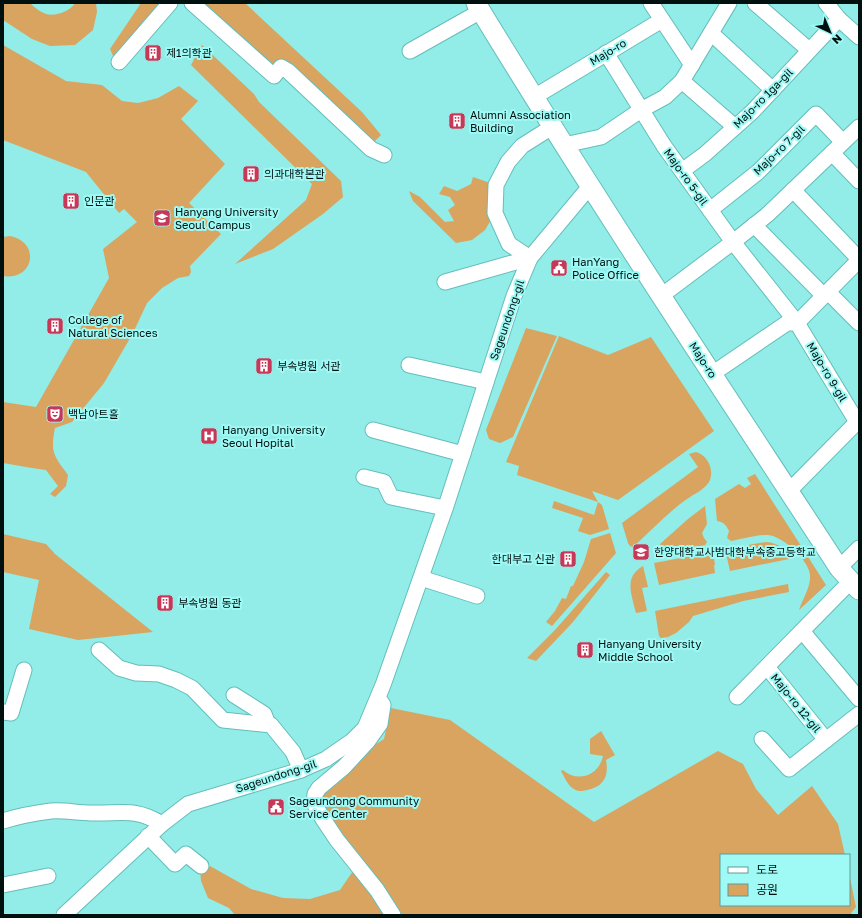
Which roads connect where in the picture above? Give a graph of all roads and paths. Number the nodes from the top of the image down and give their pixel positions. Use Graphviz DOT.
graph roads {
  1 [pos="170,3"];
  2 [pos="192,3"];
  3 [pos="651,3"];
  4 [pos="755,3"];
  5 [pos="826,3"];
  6 [pos="725,5"];
  7 [pos="478,7"];
  8 [pos="838,19"];
  9 [pos="662,20"];
  10 [pos="711,33"];
  11 [pos="859,37"];
  12 [pos="809,50"];
  13 [pos="410,51"];
  14 [pos="606,53"];
  15 [pos="119,62"];
  16 [pos="692,65"];
  17 [pos="682,81"];
  18 [pos="772,90"];
  19 [pos="534,97"];
  20 [pos="641,110"];
  21 [pos="552,127"];
  22 [pos="735,127"];
  23 [pos="859,127"];
  24 [pos="843,142"];
  25 [pos="564,145"];
  26 [pos="832,153"];
  27 [pos="384,155"];
  28 [pos="682,171"];
  29 [pos="859,181"];
  30 [pos="591,185"];
  31 [pos="793,190"];
  32 [pos="710,210"];
  33 [pos="754,225"];
  34 [pos="733,242"];
  35 [pos="530,258"];
  36 [pos="859,260"];
  37 [pos="445,282"];
  38 [pos="826,294"];
  39 [pos="661,296"];
  40 [pos="798,323"];
  41 [pos="859,323"];
  42 [pos="409,365"];
  43 [pos="712,374"];
  44 [pos="486,382"];
  45 [pos="858,421"];
  46 [pos="373,430"];
  47 [pos="463,454"];
  48 [pos="364,477"];
  49 [pos="789,491"];
  50 [pos="446,508"];
  51 [pos="859,548"];
  52 [pos="421,578"];
  53 [pos="850,580"];
  54 [pos="477,596"];
  55 [pos="802,631"];
  56 [pos="99,650"];
  57 [pos="767,667"];
  58 [pos="24,670"];
  59 [pos="234,695"];
  60 [pos="378,697"];
  61 [pos="737,697"];
  62 [pos="859,699"];
  63 [pos="3,712"];
  64 [pos="859,714"];
  65 [pos="268,724"];
  66 [pos="762,739"];
  67 [pos="826,740"];
  68 [pos="301,770"];
  69 [pos="3,821"];
  70 [pos="162,824"];
  71 [pos="148,836"];
  72 [pos="201,866"];
  73 [pos="48,876"];
  74 [pos="3,885"];
  75 [pos="64,915"];
  76 [pos="393,915"];
  1 -- 15 [label="street"];
  2 -- 27 [label="street"];
  3 -- 9 [label="street"];
  4 -- 12 [label="street"];
  5 -- 8 [label="street"];
  6 -- 10 [label="street"];
  7 -- 13 [label="street, Majo-ro"];
  7 -- 19 [label="main road, Majo-ro"];
  8 -- 11 [label="street"];
  8 -- 12 [label="street, Majo-ro 1ga-gil"];
  9 -- 14 [label="street, Majo-ro"];
  9 -- 16 [label="street"];
  10 -- 16 [label="street"];
  10 -- 18 [label="street"];
  12 -- 18 [label="street, Majo-ro 1ga-gil"];
  14 -- 19 [label="street, Majo-ro"];
  14 -- 20 [label="street, Majo-ro 5-gil"];
  16 -- 17 [label="street"];
  17 -- 20 [label="street"];
  17 -- 22 [label="street"];
  18 -- 22 [label="street, Majo-ro 1ga-gil"];
  19 -- 21 [label="main road, Majo-ro"];
  20 -- 25 [label="street"];
  20 -- 28 [label="street, Majo-ro 5-gil"];
  21 -- 25 [label="main road, Majo-ro"];
  21 -- 35 [label="street"];
  22 -- 28 [label="street, Majo-ro 1ga-gil"];
  23 -- 24 [label="street"];
  24 -- 26 [label="street"];
  24 -- 32 [label="street, Majo-ro 7-gil"];
  25 -- 30 [label="main road, Majo-ro"];
  26 -- 29 [label="street"];
  26 -- 31 [label="street"];
  28 -- 32 [label="street, Majo-ro 5-gil"];
  30 -- 35 [label="street, Sageundong-gil"];
  30 -- 39 [label="main road, Majo-ro"];
  31 -- 33 [label="street"];
  31 -- 36 [label="street"];
  32 -- 34 [label="street, Majo-ro 5-gil"];
  33 -- 34 [label="street"];
  33 -- 38 [label="street"];
  34 -- 39 [label="street"];
  34 -- 40 [label="street"];
  35 -- 37 [label="street, Sageundong-gil"];
  35 -- 44 [label="street, Sageundong-gil"];
  36 -- 38 [label="street"];
  38 -- 40 [label="street"];
  38 -- 41 [label="street"];
  39 -- 43 [label="main road, Majo-ro"];
  40 -- 43 [label="street"];
  40 -- 45 [label="street, Majo-ro 9-gil"];
  42 -- 44 [label="street"];
  43 -- 49 [label="main road, Majo-ro"];
  44 -- 47 [label="street, Sageundong-gil"];
  45 -- 49 [label="street"];
  46 -- 47 [label="street"];
  47 -- 50 [label="street, Sageundong-gil"];
  48 -- 50 [label="street"];
  49 -- 53 [label="main road, Majo-ro"];
  50 -- 52 [label="street, Sageundong-gil"];
  51 -- 53 [label="street, Majo-ro 12-gil"];
  52 -- 54 [label="street"];
  52 -- 60 [label="street, Sageundong-gil"];
  53 -- 55 [label="street, Majo-ro 12-gil"];
  55 -- 57 [label="street, Majo-ro 12-gil"];
  55 -- 62 [label="street"];
  56 -- 65 [label="street"];
  57 -- 61 [label="street, Majo-ro 12-gil"];
  57 -- 67 [label="street, Majo-ro 12-gil"];
  58 -- 63 [label="street"];
  59 -- 65 [label="street"];
  60 -- 68 [label="street, Sageundong-gil"];
  60 -- 76 [label="street"];
  64 -- 67 [label="street, Majo-ro 12-gil"];
  65 -- 68 [label="street"];
  66 -- 67 [label="street, Majo-ro 12-gil"];
  68 -- 70 [label="street, Sageundong-gil"];
  69 -- 70 [label="street"];
  70 -- 71 [label="street, Sageundong-gil"];
  71 -- 72 [label="street"];
  71 -- 75 [label="street, Sageundong-gil"];
  73 -- 74 [label="street"];
}
